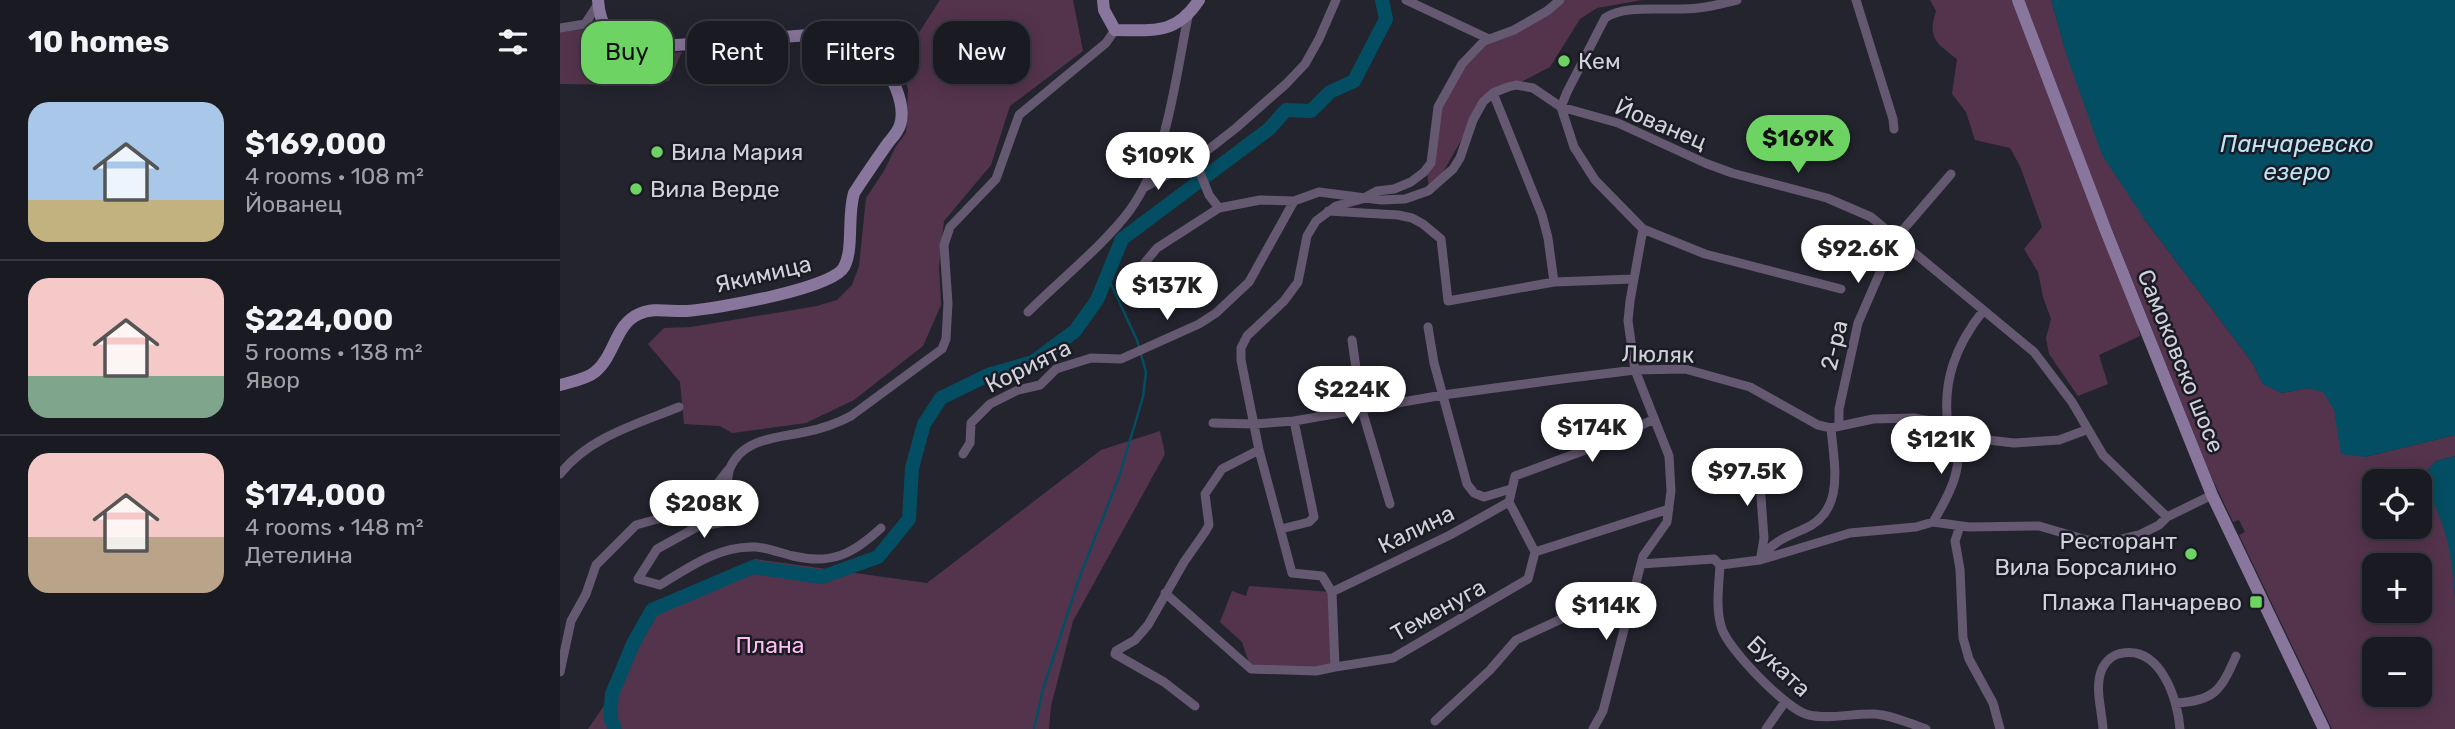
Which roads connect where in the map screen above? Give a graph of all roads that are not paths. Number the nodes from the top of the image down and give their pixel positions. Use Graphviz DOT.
graph roads {
  1 [pos="1103,0"];
  2 [pos="1199,0"];
  3 [pos="1336,0"];
  4 [pos="1406,0"];
  5 [pos="1560,0"];
  6 [pos="1737,0"];
  7 [pos="1856,0"];
  8 [pos="2018,0"];
  9 [pos="598,2"];
  10 [pos="1188,17"];
  11 [pos="560,28"];
  12 [pos="1115,30"];
  13 [pos="1489,38"];
  14 [pos="1493,93"];
  15 [pos="1561,107"];
  16 [pos="1894,129"];
  17 [pos="1160,148"];
  18 [pos="1195,160"];
  19 [pos="1174,170"];
  20 [pos="1951,174"];
  21 [pos="1144,188"];
  22 [pos="1362,199"];
  23 [pos="1294,201"];
  24 [pos="1219,208"];
  25 [pos="1327,211"];
  26 [pos="1643,229"];
  27 [pos="1896,238"];
  28 [pos="1633,279"];
  29 [pos="1554,282"];
  30 [pos="1128,284"];
  31 [pos="1842,289"];
  32 [pos="1983,311"];
  33 [pos="1028,312"];
  34 [pos="1428,327"];
  35 [pos="1352,340"];
  36 [pos="1635,370"];
  37 [pos="560,385"];
  38 [pos="1443,396"];
  39 [pos="679,407"];
  40 [pos="1362,410"];
  41 [pos="1654,419"];
  42 [pos="1294,421"];
  43 [pos="1213,423"];
  44 [pos="1254,424"];
  45 [pos="1835,427"];
  46 [pos="1951,427"];
  47 [pos="2087,430"];
  48 [pos="1259,450"];
  49 [pos="962,454"];
  50 [pos="1758,456"];
  51 [pos="728,470"];
  52 [pos="560,474"];
  53 [pos="1511,489"];
  54 [pos="2212,495"];
  55 [pos="1509,502"];
  56 [pos="1390,504"];
  57 [pos="1669,509"];
  58 [pos="2167,517"];
  59 [pos="1933,522"];
  60 [pos="1960,526"];
  61 [pos="881,528"];
  62 [pos="1281,529"];
  63 [pos="1535,552"];
  64 [pos="1760,560"];
  65 [pos="1641,564"];
  66 [pos="1720,565"];
  67 [pos="1635,588"];
  68 [pos="1332,592"];
  69 [pos="1165,593"];
  70 [pos="2236,656"];
  71 [pos="1335,667"];
  72 [pos="560,672"];
  73 [pos="1785,702"];
  74 [pos="2176,703"];
  75 [pos="1195,706"];
  76 [pos="1435,721"];
  77 [pos="1593,729"];
  78 [pos="1766,729"];
  79 [pos="1926,729"];
  80 [pos="2000,729"];
  81 [pos="2103,729"];
  82 [pos="2180,729"];
  83 [pos="2324,729"];
  1 -- 12 [label="street"];
  2 -- 10 [label="street"];
  3 -- 18 [label="street"];
  4 -- 13 [label="street"];
  5 -- 13 [label="street"];
  6 -- 15 [label="street"];
  7 -- 16 [label="street"];
  8 -- 54 [label="street, Самоковско шосе"];
  9 -- 11 [label="street"];
  9 -- 37 [label="street, Якимица"];
  10 -- 12 [label="street"];
  10 -- 17 [label="street"];
  12 -- 51 [label="street"];
  13 -- 22 [label="street"];
  14 -- 15 [label="street, Йованец"];
  14 -- 22 [label="street"];
  14 -- 29 [label="street"];
  15 -- 26 [label="street"];
  15 -- 27 [label="street, Йованец"];
  17 -- 19 [label="street"];
  17 -- 21 [label="street"];
  18 -- 19 [label="street"];
  18 -- 24 [label="street"];
  19 -- 21 [label="street"];
  20 -- 27 [label="street, 2-ра"];
  21 -- 33 [label="street"];
  22 -- 23 [label="street"];
  22 -- 25 [label="street"];
  23 -- 24 [label="street"];
  23 -- 49 [label="street, Корията"];
  24 -- 30 [label="street"];
  25 -- 29 [label="street"];
  25 -- 44 [label="street"];
  26 -- 28 [label="street"];
  26 -- 31 [label="street"];
  27 -- 32 [label="street, Йованец"];
  27 -- 45 [label="street, 2-ра"];
  28 -- 29 [label="street"];
  28 -- 36 [label="street"];
  32 -- 46 [label="street"];
  32 -- 47 [label="street, Йованец"];
  34 -- 38 [label="street"];
  35 -- 40 [label="street"];
  36 -- 38 [label="street, Люляк"];
  36 -- 41 [label="street"];
  36 -- 45 [label="street, Люляк"];
  38 -- 40 [label="street, Люляк"];
  38 -- 53 [label="street"];
  39 -- 52 [label="street"];
  40 -- 42 [label="street, Люляк"];
  40 -- 56 [label="street"];
  41 -- 53 [label="street"];
  41 -- 57 [label="street"];
  42 -- 44 [label="street, Люляк"];
  42 -- 62 [label="street"];
  43 -- 44 [label="street, Люляк"];
  44 -- 48 [label="street"];
  45 -- 46 [label="street"];
  45 -- 64 [label="street, 2-ра"];
  46 -- 47 [label="street"];
  46 -- 59 [label="street"];
  47 -- 58 [label="street, Йованец"];
  48 -- 62 [label="street"];
  48 -- 69 [label="street"];
  50 -- 64 [label="street"];
  51 -- 61 [label="street"];
  51 -- 72 [label="street"];
  53 -- 55 [label="street"];
  54 -- 58 [label="street"];
  54 -- 83 [label="street, Самоковско шосе"];
  55 -- 63 [label="street"];
  55 -- 68 [label="street, Калина"];
  57 -- 63 [label="street"];
  57 -- 65 [label="street"];
  58 -- 60 [label="street"];
  59 -- 60 [label="street"];
  59 -- 64 [label="street"];
  60 -- 80 [label="street"];
  62 -- 68 [label="street"];
  63 -- 71 [label="street, Теменуга"];
  64 -- 66 [label="street"];
  65 -- 66 [label="street"];
  65 -- 67 [label="street"];
  66 -- 73 [label="street, Буката"];
  67 -- 76 [label="street"];
  67 -- 77 [label="street"];
  68 -- 71 [label="street"];
  69 -- 71 [label="street, Теменуга"];
  69 -- 75 [label="street"];
  70 -- 74 [label="street"];
  73 -- 78 [label="street"];
  73 -- 79 [label="street, Буката"];
  74 -- 81 [label="street"];
  74 -- 82 [label="street"];
}
